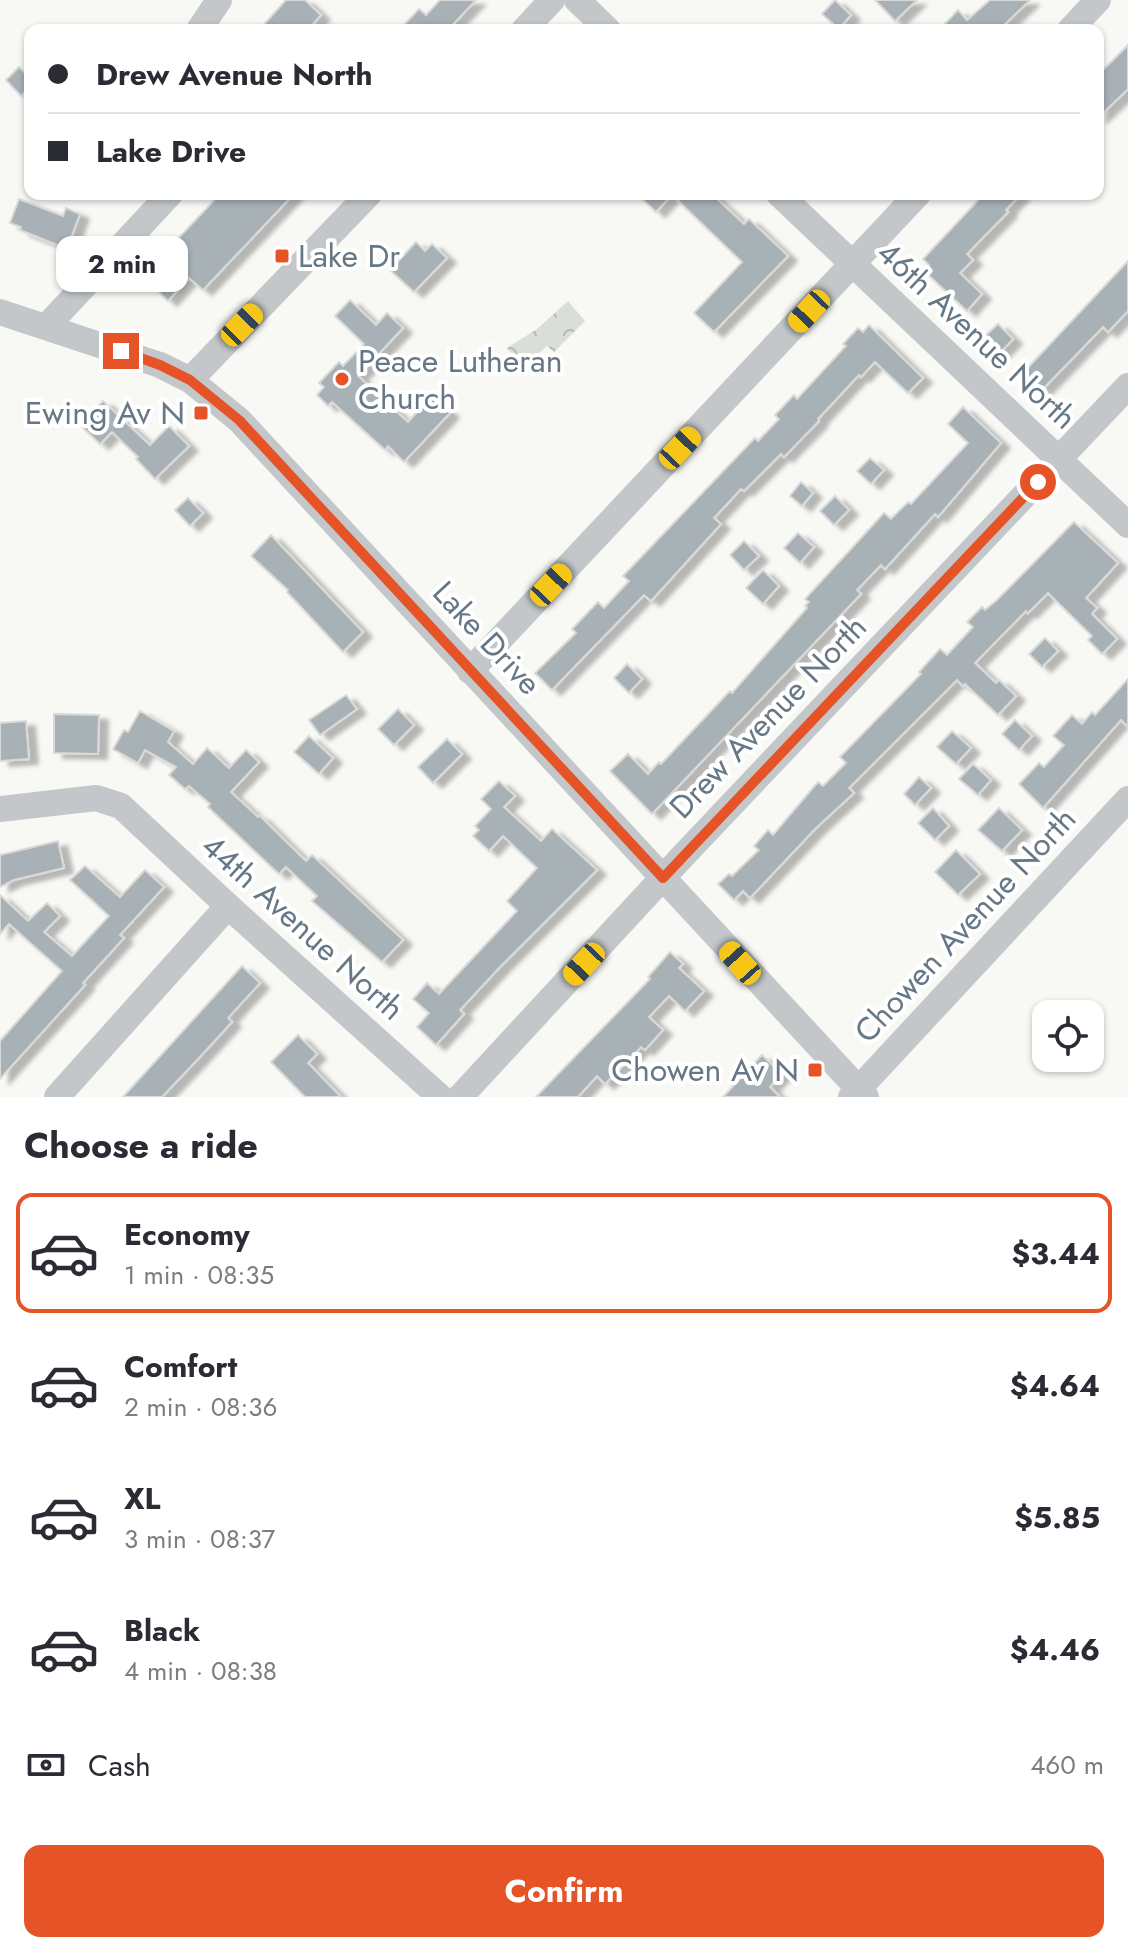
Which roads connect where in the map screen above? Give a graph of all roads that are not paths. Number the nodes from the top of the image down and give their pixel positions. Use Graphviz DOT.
graph roads {
  1 [pos="219,0"];
  2 [pos="552,0"];
  3 [pos="577,0"];
  4 [pos="1098,0"];
  5 [pos="203,24"];
  6 [pos="530,24"];
  7 [pos="602,24"];
  8 [pos="1076,24"];
  9 [pos="164,200"];
  10 [pos="363,200"];
  11 [pos="785,200"];
  12 [pos="913,200"];
  13 [pos="853,265"];
  14 [pos="0,312"];
  15 [pos="46,327"];
  16 [pos="190,380"];
  17 [pos="1128,386"];
  18 [pos="1059,460"];
  19 [pos="1128,525"];
  20 [pos="470,671"];
  21 [pos="1128,799"];
  22 [pos="0,809"];
  23 [pos="663,878"];
  24 [pos="228,906"];
  25 [pos="858,1094"];
  26 [pos="57,1097"];
  27 [pos="440,1097"];
  28 [pos="460,1097"];
  1 -- 5 [label="street"];
  2 -- 6 [label="street"];
  3 -- 7 [label="street"];
  4 -- 8 [label="street"];
  9 -- 15 [label="street"];
  10 -- 16 [label="street"];
  11 -- 13 [label="street, 46th Avenue North"];
  12 -- 13 [label="street"];
  13 -- 18 [label="street, 46th Avenue North"];
  13 -- 20 [label="street"];
  14 -- 15 [label="street, Lake Drive"];
  15 -- 16 [label="street, Lake Drive"];
  16 -- 20 [label="street, Lake Drive"];
  17 -- 18 [label="street, Drew Avenue North"];
  18 -- 19 [label="street, 46th Avenue North"];
  18 -- 23 [label="street, Drew Avenue North"];
  20 -- 23 [label="street, Lake Drive"];
  21 -- 25 [label="street, Chowen Avenue North"];
  22 -- 24 [label="street, 44th Avenue North"];
  23 -- 25 [label="street, Lake Drive"];
  23 -- 28 [label="street, Drew Avenue North"];
  24 -- 26 [label="street"];
  24 -- 27 [label="street, 44th Avenue North"];
}
